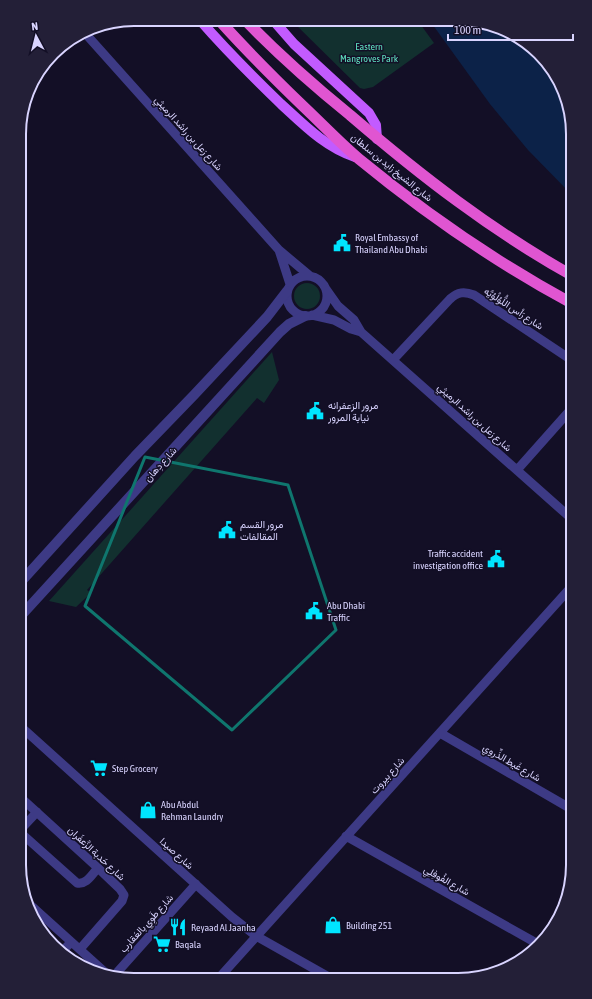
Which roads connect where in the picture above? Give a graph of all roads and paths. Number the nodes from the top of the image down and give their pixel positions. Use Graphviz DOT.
graph roads {
  1 [pos="205,26"];
  2 [pos="226,26"];
  3 [pos="251,26"];
  4 [pos="278,26"];
  5 [pos="88,36"];
  6 [pos="378,139"];
  7 [pos="358,158"];
  8 [pos="279,250"];
  9 [pos="566,272"];
  10 [pos="310,276"];
  11 [pos="289,287"];
  12 [pos="326,289"];
  13 [pos="566,300"];
  14 [pos="309,316"];
  15 [pos="361,332"];
  16 [pos="566,356"];
  17 [pos="393,360"];
  18 [pos="566,415"];
  19 [pos="517,470"];
  20 [pos="566,514"];
  21 [pos="26,576"];
  22 [pos="566,593"];
  23 [pos="26,610"];
  24 [pos="26,731"];
  25 [pos="440,733"];
  26 [pos="26,802"];
  27 [pos="566,806"];
  28 [pos="37,812"];
  29 [pos="26,824"];
  30 [pos="346,836"];
  31 [pos="26,838"];
  32 [pos="98,868"];
  33 [pos="196,884"];
  34 [pos="36,910"];
  35 [pos="256,936"];
  36 [pos="534,941"];
  37 [pos="71,942"];
  38 [pos="65,948"];
  39 [pos="80,949"];
  40 [pos="99,967"];
  41 [pos="118,972"];
  42 [pos="223,973"];
  43 [pos="322,973"];
  1 -- 7 [label="main road"];
  2 -- 7 [label="highway, شارع الشيخ زايد بن سلطان"];
  3 -- 6 [label="highway, شارع الشيخ زايد بن سلطان"];
  4 -- 6 [label="main road"];
  5 -- 8 [label="street, شارع زعل بن راشد الرميثي"];
  6 -- 9 [label="highway, شارع الشيخ زايد بن سلطان"];
  7 -- 13 [label="highway, شارع الشيخ زايد بن سلطان"];
  8 -- 10 [label="street, شارع زعل بن راشد الرميثي"];
  8 -- 11 [label="street, شارع زعل بن راشد الرميثي"];
  10 -- 11 [label="street"];
  10 -- 12 [label="street"];
  11 -- 14 [label="street"];
  11 -- 21 [label="street"];
  12 -- 14 [label="street"];
  12 -- 15 [label="street, شارع زعل بن راشد الرميثي"];
  14 -- 15 [label="street, شارع زعل بن راشد الرميثي"];
  14 -- 23 [label="street, شارع دِهان"];
  15 -- 17 [label="street, شارع زعل بن راشد الرميثي"];
  16 -- 17 [label="street, شارع رَأس اللُّؤلُؤيَّه"];
  17 -- 19 [label="street, شارع زعل بن راشد الرميثي"];
  18 -- 19 [label="street"];
  19 -- 20 [label="street, شارع زعل بن راشد الرميثي"];
  22 -- 25 [label="street, شارع بيروت"];
  24 -- 33 [label="street, شارع صيدا"];
  25 -- 27 [label="street, شارع غَيط الذِّروي"];
  25 -- 30 [label="street, شارع بيروت"];
  26 -- 28 [label="street, شارع حَدبة الزَّعفَران"];
  28 -- 29 [label="street"];
  28 -- 32 [label="street, شارع حَدبة الزَّعفَران"];
  30 -- 35 [label="street, شارع بيروت"];
  30 -- 36 [label="street, شارع الفُوفِلِي"];
  31 -- 32 [label="street"];
  32 -- 39 [label="street, شارع حَدبة الزَّعفَران"];
  33 -- 35 [label="street, شارع صيدا"];
  33 -- 41 [label="street, شارع طَوِي بالعَقارب"];
  34 -- 37 [label="street"];
  35 -- 42 [label="street, شارع بيروت"];
  35 -- 43 [label="street, شارع صيدا"];
  37 -- 38 [label="street"];
  37 -- 39 [label="street"];
  39 -- 40 [label="street"];
}
